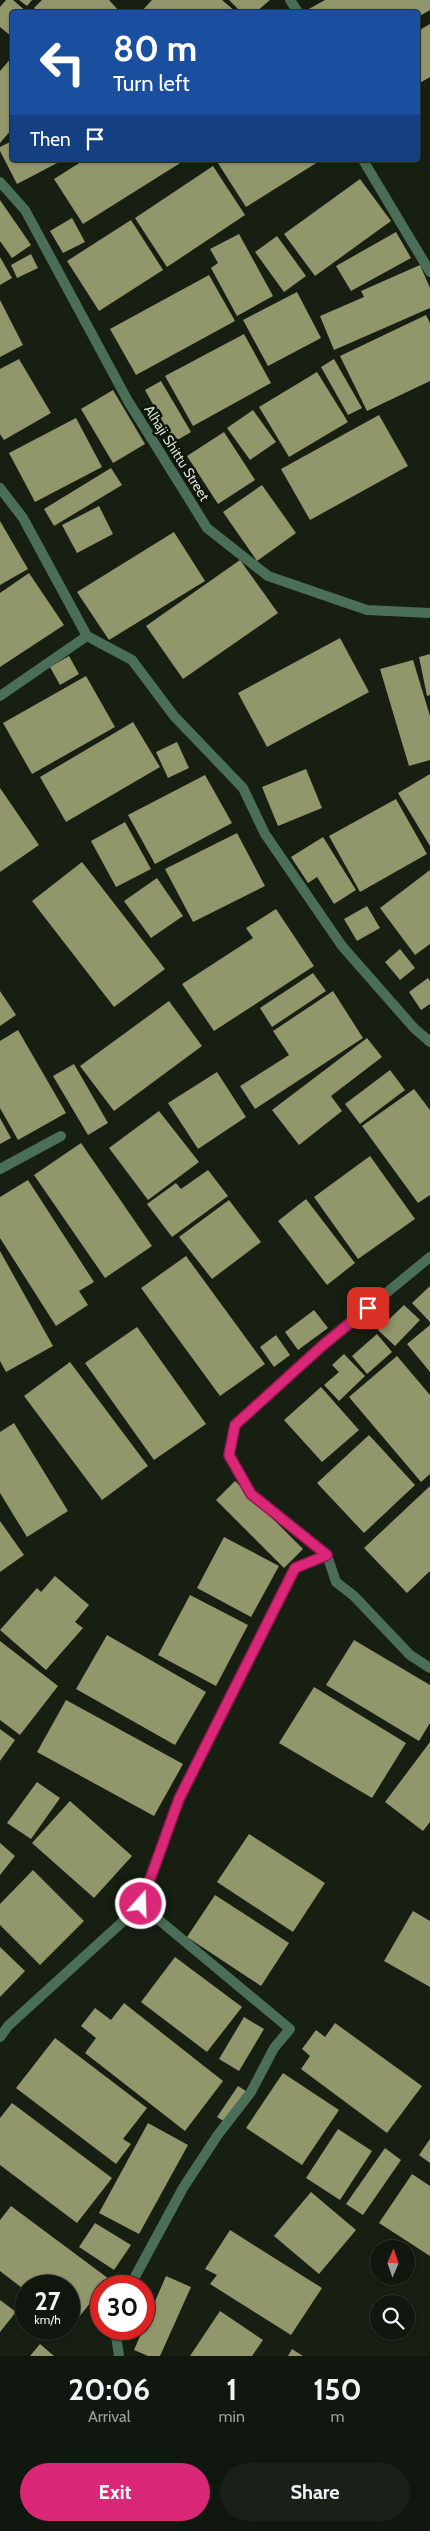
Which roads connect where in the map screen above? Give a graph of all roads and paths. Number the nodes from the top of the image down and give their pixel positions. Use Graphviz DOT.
graph roads {
  1 [pos="364,162"];
  2 [pos="0,182"];
  3 [pos="430,272"];
  4 [pos="0,488"];
  5 [pos="430,613"];
  6 [pos="87,636"];
  7 [pos="0,696"];
  8 [pos="430,1042"];
  9 [pos="61,1136"];
  10 [pos="0,1170"];
  11 [pos="430,1257"];
  12 [pos="327,1555"];
  13 [pos="430,1668"];
  14 [pos="141,1904"];
  15 [pos="0,2037"];
  16 [pos="136,2275"];
  17 [pos="117,2340"];
  18 [pos="119,2356"];
  1 -- 3 [label="street"];
  2 -- 5 [label="street, Alhaji Shittu Street"];
  4 -- 6 [label="street"];
  6 -- 7 [label="street"];
  6 -- 8 [label="street"];
  9 -- 10 [label="street"];
  11 -- 12 [label="street"];
  12 -- 13 [label="street"];
  12 -- 14 [label="street"];
  14 -- 15 [label="street"];
  14 -- 16 [label="street"];
  17 -- 18 [label="street"];
}
